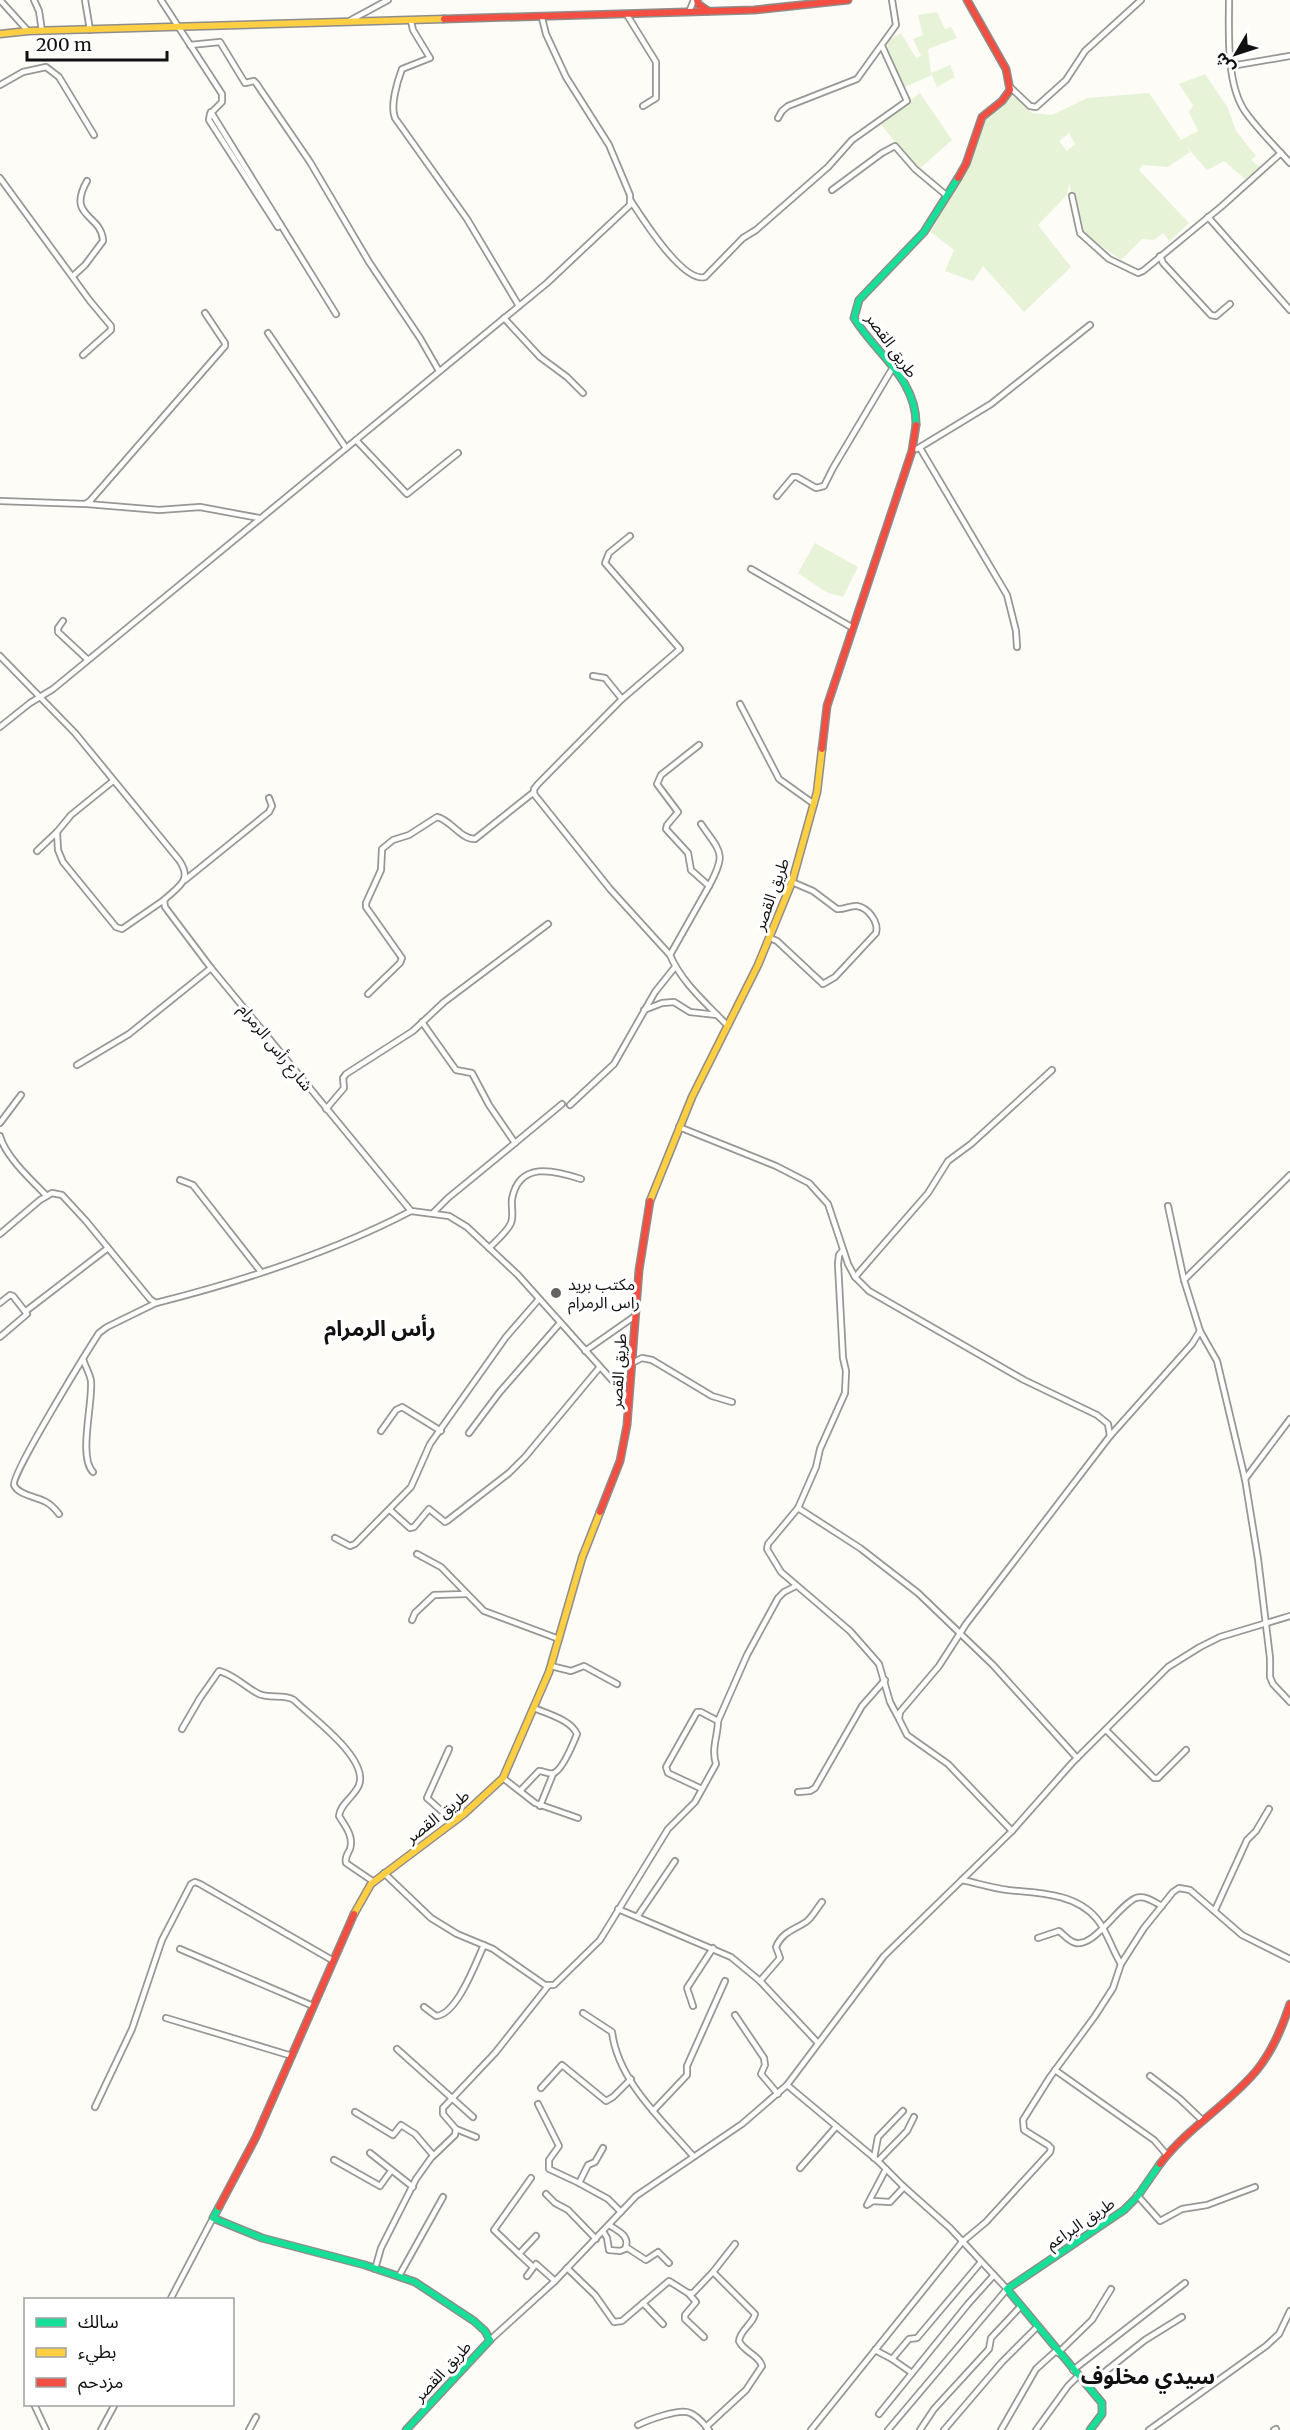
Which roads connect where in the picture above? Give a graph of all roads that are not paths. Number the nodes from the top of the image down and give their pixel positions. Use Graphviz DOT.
graph roads {
  1 [pos="0,0"];
  2 [pos="34,0"];
  3 [pos="85,0"];
  4 [pos="161,0"];
  5 [pos="388,0"];
  6 [pos="696,0"];
  7 [pos="848,0"];
  8 [pos="892,0"];
  9 [pos="967,0"];
  10 [pos="1141,0"];
  11 [pos="1229,0"];
  12 [pos="688,12"];
  13 [pos="709,12"];
  14 [pos="627,15"];
  15 [pos="542,18"];
  16 [pos="411,21"];
  17 [pos="346,24"];
  18 [pos="178,28"];
  19 [pos="90,30"];
  20 [pos="28,31"];
  21 [pos="42,31"];
  22 [pos="0,34"];
  23 [pos="190,45"];
  24 [pos="882,46"];
  25 [pos="1290,56"];
  26 [pos="1231,66"];
  27 [pos="0,85"];
  28 [pos="1010,86"];
  29 [pos="643,106"];
  30 [pos="211,112"];
  31 [pos="778,118"];
  32 [pos="94,135"];
  33 [pos="1281,153"];
  34 [pos="1290,163"];
  35 [pos="0,178"];
  36 [pos="87,181"];
  37 [pos="832,190"];
  38 [pos="946,195"];
  39 [pos="1072,196"];
  40 [pos="631,201"];
  41 [pos="1208,217"];
  42 [pos="278,227"];
  43 [pos="1160,256"];
  44 [pos="73,276"];
  45 [pos="1230,304"];
  46 [pos="519,306"];
  47 [pos="1290,310"];
  48 [pos="205,313"];
  49 [pos="336,314"];
  50 [pos="504,318"];
  51 [pos="1090,325"];
  52 [pos="268,333"];
  53 [pos="83,354"];
  54 [pos="892,369"];
  55 [pos="439,371"];
  56 [pos="583,393"];
  57 [pos="356,440"];
  58 [pos="346,448"];
  59 [pos="920,448"];
  60 [pos="912,452"];
  61 [pos="458,453"];
  62 [pos="777,496"];
  63 [pos="0,501"];
  64 [pos="86,504"];
  65 [pos="259,518"];
  66 [pos="630,536"];
  67 [pos="751,569"];
  68 [pos="63,621"];
  69 [pos="853,628"];
  70 [pos="1017,647"];
  71 [pos="0,656"];
  72 [pos="87,659"];
  73 [pos="593,676"];
  74 [pos="40,697"];
  75 [pos="622,699"];
  76 [pos="740,704"];
  77 [pos="0,727"];
  78 [pos="699,745"];
  79 [pos="113,781"];
  80 [pos="534,792"];
  81 [pos="268,798"];
  82 [pos="814,804"];
  83 [pos="701,824"];
  84 [pos="57,832"];
  85 [pos="38,851"];
  86 [pos="183,882"];
  87 [pos="792,882"];
  88 [pos="710,886"];
  89 [pos="164,900"];
  90 [pos="548,924"];
  91 [pos="770,938"];
  92 [pos="670,955"];
  93 [pos="675,967"];
  94 [pos="211,968"];
  95 [pos="368,994"];
  96 [pos="644,1011"];
  97 [pos="717,1015"];
  98 [pos="422,1022"];
  99 [pos="727,1025"];
  100 [pos="77,1065"];
  101 [pos="1052,1070"];
  102 [pos="21,1095"];
  103 [pos="562,1104"];
  104 [pos="570,1105"];
  105 [pos="326,1108"];
  106 [pos="0,1123"];
  107 [pos="679,1127"];
  108 [pos="0,1136"];
  109 [pos="1,1143"];
  110 [pos="515,1143"];
  111 [pos="1290,1175"];
  112 [pos="580,1179"];
  113 [pos="180,1180"];
  114 [pos="46,1195"];
  115 [pos="1168,1206"];
  116 [pos="411,1211"];
  117 [pos="433,1213"];
  118 [pos="0,1234"];
  119 [pos="108,1248"];
  120 [pos="489,1248"];
  121 [pos="843,1250"];
  122 [pos="261,1272"];
  123 [pos="855,1277"];
  124 [pos="1184,1280"];
  125 [pos="539,1299"];
  126 [pos="0,1303"];
  127 [pos="156,1303"];
  128 [pos="26,1311"];
  129 [pos="635,1316"];
  130 [pos="560,1323"];
  131 [pos="1200,1331"];
  132 [pos="0,1337"];
  133 [pos="585,1351"];
  134 [pos="83,1359"];
  135 [pos="632,1363"];
  136 [pos="599,1368"];
  137 [pos="629,1399"];
  138 [pos="732,1402"];
  139 [pos="1290,1419"];
  140 [pos="381,1431"];
  141 [pos="441,1431"];
  142 [pos="469,1433"];
  143 [pos="1110,1436"];
  144 [pos="93,1472"];
  145 [pos="1245,1479"];
  146 [pos="798,1508"];
  147 [pos="390,1510"];
  148 [pos="59,1514"];
  149 [pos="334,1538"];
  150 [pos="417,1554"];
  151 [pos="796,1586"];
  152 [pos="466,1594"];
  153 [pos="1290,1616"];
  154 [pos="412,1620"];
  155 [pos="1265,1624"];
  156 [pos="959,1635"];
  157 [pos="559,1639"];
  158 [pos="551,1665"];
  159 [pos="885,1680"];
  160 [pos="617,1684"];
  161 [pos="1290,1702"];
  162 [pos="534,1708"];
  163 [pos="899,1719"];
  164 [pos="718,1721"];
  165 [pos="182,1729"];
  166 [pos="1106,1730"];
  167 [pos="449,1749"];
  168 [pos="1186,1750"];
  169 [pos="1077,1758"];
  170 [pos="553,1774"];
  171 [pos="503,1778"];
  172 [pos="702,1789"];
  173 [pos="520,1791"];
  174 [pos="798,1792"];
  175 [pos="540,1806"];
  176 [pos="1269,1809"];
  177 [pos="578,1818"];
  178 [pos="454,1822"];
  179 [pos="1012,1831"];
  180 [pos="675,1861"];
  181 [pos="384,1873"];
  182 [pos="962,1880"];
  183 [pos="374,1882"];
  184 [pos="822,1902"];
  185 [pos="1162,1905"];
  186 [pos="618,1909"];
  187 [pos="1215,1910"];
  188 [pos="637,1917"];
  189 [pos="1101,1929"];
  190 [pos="1038,1938"];
  191 [pos="484,1945"];
  192 [pos="712,1948"];
  193 [pos="180,1949"];
  194 [pos="1290,1959"];
  195 [pos="332,1960"];
  196 [pos="1121,1964"];
  197 [pos="725,1981"];
  198 [pos="760,1981"];
  199 [pos="548,1986"];
  200 [pos="1290,2004"];
  201 [pos="313,2006"];
  202 [pos="693,2006"];
  203 [pos="424,2007"];
  204 [pos="583,2013"];
  205 [pos="735,2015"];
  206 [pos="166,2018"];
  207 [pos="818,2043"];
  208 [pos="397,2049"];
  209 [pos="292,2056"];
  210 [pos="1055,2070"];
  211 [pos="1150,2076"];
  212 [pos="631,2079"];
  213 [pos="787,2085"];
  214 [pos="541,2088"];
  215 [pos="778,2094"];
  216 [pos="452,2098"];
  217 [pos="538,2104"];
  218 [pos="95,2107"];
  219 [pos="653,2111"];
  220 [pos="903,2111"];
  221 [pos="355,2112"];
  222 [pos="474,2117"];
  223 [pos="914,2117"];
  224 [pos="1203,2121"];
  225 [pos="835,2128"];
  226 [pos="456,2129"];
  227 [pos="476,2137"];
  228 [pos="603,2148"];
  229 [pos="370,2153"];
  230 [pos="433,2155"];
  231 [pos="1167,2155"];
  232 [pos="693,2156"];
  233 [pos="876,2159"];
  234 [pos="334,2160"];
  235 [pos="800,2169"];
  236 [pos="886,2169"];
  237 [pos="391,2170"];
  238 [pos="531,2178"];
  239 [pos="579,2183"];
  240 [pos="413,2187"];
  241 [pos="904,2187"];
  242 [pos="1256,2187"];
  243 [pos="546,2194"];
  244 [pos="1137,2195"];
  245 [pos="443,2197"];
  246 [pos="621,2212"];
  247 [pos="213,2218"];
  248 [pos="609,2225"];
  249 [pos="603,2231"];
  250 [pos="536,2236"];
  251 [pos="596,2239"];
  252 [pos="963,2242"];
  253 [pos="735,2244"];
  254 [pos="626,2247"];
  255 [pos="519,2254"];
  256 [pos="981,2262"];
  257 [pos="669,2263"];
  258 [pos="533,2267"];
  259 [pos="567,2268"];
  260 [pos="375,2269"];
  261 [pos="713,2272"];
  262 [pos="994,2275"];
  263 [pos="399,2276"];
  264 [pos="527,2276"];
  265 [pos="555,2280"];
  266 [pos="1185,2283"];
  267 [pos="1007,2289"];
  268 [pos="1110,2289"];
  269 [pos="690,2294"];
  270 [pos="171,2298"];
  271 [pos="642,2303"];
  272 [pos="1021,2306"];
  273 [pos="1290,2311"];
  274 [pos="1182,2317"];
  275 [pos="663,2324"];
  276 [pos="1038,2326"];
  277 [pos="704,2337"];
  278 [pos="490,2340"];
  279 [pos="875,2350"];
  280 [pos="1058,2352"];
  281 [pos="892,2359"];
  282 [pos="1073,2370"];
  283 [pos="912,2373"];
  284 [pos="1078,2376"];
  285 [pos="1087,2386"];
  286 [pos="35,2406"];
  287 [pos="114,2406"];
  288 [pos="879,2414"];
  289 [pos="256,2417"];
  290 [pos="638,2425"];
  291 [pos="707,2429"];
  292 [pos="46,2430"];
  293 [pos="101,2430"];
  294 [pos="249,2430"];
  295 [pos="406,2430"];
  296 [pos="811,2430"];
  297 [pos="888,2430"];
  298 [pos="920,2430"];
  299 [pos="944,2430"];
  300 [pos="1001,2430"];
  301 [pos="1036,2430"];
  302 [pos="1091,2430"];
  303 [pos="1149,2430"];
  1 -- 20 [label="street"];
  2 -- 21 [label="street"];
  3 -- 19 [label="street"];
  4 -- 18 [label="street"];
  5 -- 17 [label="street"];
  6 -- 12 [label="street"];
  6 -- 13 [label="street"];
  7 -- 13 [label="street"];
  8 -- 24 [label="street"];
  9 -- 28 [label="street"];
  10 -- 28 [label="street"];
  11 -- 26 [label="street"];
  12 -- 13 [label="street"];
  12 -- 14 [label="street"];
  14 -- 15 [label="street"];
  14 -- 29 [label="street"];
  15 -- 16 [label="street"];
  15 -- 40 [label="street"];
  16 -- 17 [label="street"];
  16 -- 46 [label="street"];
  17 -- 18 [label="street"];
  18 -- 19 [label="street"];
  18 -- 23 [label="street"];
  19 -- 21 [label="street"];
  20 -- 21 [label="street"];
  20 -- 22 [label="street"];
  23 -- 30 [label="street"];
  23 -- 55 [label="street"];
  24 -- 31 [label="street"];
  24 -- 40 [label="street"];
  25 -- 26 [label="street"];
  26 -- 33 [label="street"];
  27 -- 32 [label="street"];
  28 -- 38 [label="street, طريق القصر"];
  30 -- 42 [label="street"];
  30 -- 49 [label="street"];
  33 -- 34 [label="street"];
  33 -- 41 [label="street"];
  35 -- 44 [label="street"];
  36 -- 44 [label="street"];
  37 -- 38 [label="street"];
  38 -- 54 [label="street, طريق القصر"];
  39 -- 43 [label="street"];
  40 -- 46 [label="street"];
  41 -- 43 [label="street"];
  41 -- 47 [label="street"];
  43 -- 45 [label="street"];
  44 -- 53 [label="street"];
  46 -- 50 [label="street"];
  48 -- 64 [label="street"];
  50 -- 55 [label="street"];
  50 -- 56 [label="street"];
  51 -- 59 [label="street"];
  52 -- 58 [label="street"];
  54 -- 60 [label="street, طريق القصر"];
  54 -- 62 [label="street"];
  55 -- 57 [label="street"];
  57 -- 58 [label="street"];
  57 -- 61 [label="street"];
  58 -- 65 [label="street"];
  59 -- 60 [label="street"];
  59 -- 70 [label="street"];
  60 -- 69 [label="street, طريق القصر"];
  63 -- 64 [label="street"];
  64 -- 65 [label="street"];
  65 -- 72 [label="street"];
  66 -- 75 [label="street"];
  67 -- 69 [label="street"];
  68 -- 72 [label="street"];
  69 -- 82 [label="street, طريق القصر"];
  71 -- 74 [label="street"];
  72 -- 74 [label="street"];
  73 -- 75 [label="street"];
  74 -- 77 [label="street"];
  74 -- 79 [label="street"];
  75 -- 80 [label="street"];
  76 -- 82 [label="street"];
  78 -- 88 [label="street"];
  79 -- 84 [label="street"];
  79 -- 86 [label="street"];
  80 -- 92 [label="street"];
  80 -- 95 [label="street"];
  81 -- 86 [label="street"];
  82 -- 87 [label="street, طريق القصر"];
  83 -- 88 [label="street"];
  84 -- 85 [label="street"];
  84 -- 89 [label="street"];
  86 -- 89 [label="street"];
  87 -- 91 [label="street, طريق القصر"];
  87 -- 91 [label="street"];
  88 -- 92 [label="street"];
  89 -- 94 [label="street, شارع رأس الرمرام"];
  90 -- 98 [label="street"];
  91 -- 99 [label="street, طريق القصر"];
  92 -- 93 [label="street"];
  93 -- 96 [label="street"];
  93 -- 97 [label="street"];
  94 -- 100 [label="street"];
  94 -- 105 [label="street, شارع رأس الرمرام"];
  96 -- 97 [label="street"];
  96 -- 104 [label="street"];
  97 -- 99 [label="street"];
  98 -- 105 [label="street"];
  98 -- 110 [label="street"];
  99 -- 107 [label="street, طريق القصر"];
  101 -- 123 [label="street"];
  102 -- 106 [label="street"];
  103 -- 110 [label="street"];
  105 -- 116 [label="street, شارع رأس الرمرام"];
  107 -- 121 [label="street"];
  107 -- 129 [label="street, طريق القصر"];
  108 -- 109 [label="street"];
  109 -- 114 [label="street"];
  110 -- 117 [label="street"];
  111 -- 124 [label="street"];
  112 -- 120 [label="street"];
  113 -- 122 [label="street"];
  114 -- 118 [label="street"];
  114 -- 119 [label="street"];
  115 -- 124 [label="street"];
  116 -- 117 [label="street"];
  116 -- 122 [label="street"];
  117 -- 120 [label="street"];
  119 -- 127 [label="street"];
  119 -- 128 [label="street"];
  120 -- 125 [label="street"];
  121 -- 123 [label="street"];
  121 -- 146 [label="street"];
  122 -- 127 [label="street"];
  123 -- 143 [label="street"];
  124 -- 131 [label="street"];
  125 -- 130 [label="street"];
  125 -- 141 [label="street"];
  126 -- 128 [label="street"];
  127 -- 134 [label="street"];
  128 -- 132 [label="street"];
  129 -- 133 [label="street"];
  129 -- 135 [label="street, طريق القصر"];
  130 -- 133 [label="street"];
  130 -- 142 [label="street"];
  131 -- 143 [label="street"];
  131 -- 145 [label="street"];
  133 -- 136 [label="street"];
  134 -- 144 [label="street"];
  134 -- 148 [label="street"];
  135 -- 137 [label="street, طريق القصر"];
  135 -- 138 [label="street"];
  136 -- 137 [label="street"];
  136 -- 147 [label="street"];
  137 -- 157 [label="street, طريق القصر"];
  139 -- 145 [label="street"];
  140 -- 141 [label="street"];
  141 -- 147 [label="street"];
  143 -- 156 [label="street"];
  145 -- 155 [label="street"];
  146 -- 151 [label="street"];
  146 -- 156 [label="street"];
  147 -- 149 [label="street"];
  150 -- 152 [label="street"];
  151 -- 159 [label="street"];
  151 -- 164 [label="street"];
  152 -- 154 [label="street"];
  152 -- 157 [label="street"];
  153 -- 155 [label="street"];
  155 -- 161 [label="street"];
  155 -- 166 [label="street"];
  156 -- 163 [label="street"];
  156 -- 169 [label="street"];
  157 -- 158 [label="street, طريق القصر"];
  158 -- 160 [label="street"];
  158 -- 162 [label="street, طريق القصر"];
  159 -- 163 [label="street"];
  159 -- 174 [label="street"];
  162 -- 170 [label="street"];
  162 -- 171 [label="street, طريق القصر"];
  163 -- 179 [label="street"];
  164 -- 172 [label="street"];
  164 -- 172 [label="street"];
  165 -- 183 [label="street"];
  166 -- 168 [label="street"];
  166 -- 169 [label="street"];
  167 -- 178 [label="street"];
  169 -- 179 [label="street"];
  170 -- 173 [label="street"];
  170 -- 175 [label="street"];
  171 -- 173 [label="street"];
  171 -- 178 [label="street, طريق القصر"];
  172 -- 186 [label="street"];
  173 -- 175 [label="street"];
  175 -- 177 [label="street"];
  176 -- 187 [label="street"];
  178 -- 181 [label="street, طريق القصر"];
  179 -- 182 [label="street"];
  180 -- 188 [label="street"];
  181 -- 183 [label="street, طريق القصر"];
  181 -- 191 [label="street"];
  182 -- 189 [label="street"];
  182 -- 207 [label="street"];
  183 -- 195 [label="street, طريق القصر"];
  184 -- 198 [label="street"];
  185 -- 187 [label="street"];
  185 -- 189 [label="street"];
  185 -- 196 [label="street"];
  186 -- 188 [label="street"];
  186 -- 199 [label="street"];
  187 -- 194 [label="street"];
  188 -- 192 [label="street"];
  189 -- 190 [label="street"];
  189 -- 196 [label="street"];
  191 -- 199 [label="street"];
  191 -- 203 [label="street"];
  192 -- 198 [label="street"];
  192 -- 202 [label="street"];
  193 -- 201 [label="street"];
  195 -- 201 [label="street, طريق القصر"];
  195 -- 218 [label="street"];
  196 -- 210 [label="street"];
  197 -- 219 [label="street"];
  198 -- 207 [label="street"];
  199 -- 216 [label="street"];
  200 -- 224 [label="street, طريق البراعم"];
  201 -- 209 [label="street, طريق القصر"];
  204 -- 212 [label="street"];
  205 -- 215 [label="street"];
  206 -- 209 [label="street"];
  207 -- 213 [label="street"];
  208 -- 216 [label="street"];
  209 -- 247 [label="street, طريق القصر"];
  210 -- 231 [label="street"];
  210 -- 252 [label="street"];
  211 -- 224 [label="street"];
  212 -- 214 [label="street"];
  212 -- 219 [label="street"];
  213 -- 215 [label="street"];
  213 -- 225 [label="street"];
  215 -- 232 [label="street"];
  216 -- 222 [label="street"];
  216 -- 226 [label="street"];
  217 -- 239 [label="street"];
  219 -- 232 [label="street"];
  220 -- 233 [label="street"];
  221 -- 230 [label="street"];
  223 -- 233 [label="street"];
  224 -- 231 [label="street, طريق البراعم"];
  225 -- 233 [label="street"];
  225 -- 235 [label="street"];
  226 -- 227 [label="street"];
  226 -- 230 [label="street"];
  228 -- 239 [label="street"];
  229 -- 237 [label="street"];
  230 -- 240 [label="street"];
  231 -- 244 [label="street, طريق البراعم"];
  232 -- 246 [label="street"];
  233 -- 236 [label="street"];
  234 -- 237 [label="street"];
  236 -- 241 [label="street"];
  236 -- 241 [label="street"];
  237 -- 240 [label="street"];
  238 -- 255 [label="street"];
  239 -- 246 [label="street"];
  240 -- 260 [label="street"];
  241 -- 252 [label="street"];
  242 -- 244 [label="street"];
  243 -- 251 [label="street"];
  244 -- 267 [label="street, طريق البراعم"];
  245 -- 263 [label="street"];
  246 -- 248 [label="street"];
  247 -- 260 [label="street, طريق القصر"];
  247 -- 270 [label="street"];
  248 -- 249 [label="street"];
  248 -- 254 [label="street"];
  249 -- 251 [label="street"];
  249 -- 254 [label="street"];
  250 -- 255 [label="street"];
  251 -- 259 [label="street"];
  252 -- 256 [label="street"];
  252 -- 279 [label="street"];
  253 -- 261 [label="street"];
  254 -- 257 [label="street"];
  255 -- 258 [label="street"];
  256 -- 262 [label="street"];
  256 -- 281 [label="street"];
  258 -- 264 [label="street"];
  258 -- 265 [label="street"];
  259 -- 265 [label="street"];
  259 -- 271 [label="street"];
  260 -- 263 [label="street, طريق القصر"];
  261 -- 269 [label="street"];
  261 -- 291 [label="street"];
  262 -- 267 [label="street"];
  262 -- 283 [label="street"];
  263 -- 278 [label="street, طريق القصر"];
  265 -- 278 [label="street"];
  266 -- 282 [label="street"];
  267 -- 272 [label="street"];
  267 -- 297 [label="street"];
  268 -- 280 [label="street"];
  269 -- 271 [label="street"];
  269 -- 277 [label="street"];
  271 -- 275 [label="street"];
  272 -- 276 [label="street"];
  272 -- 298 [label="street"];
  273 -- 303 [label="street"];
  274 -- 285 [label="street"];
  276 -- 280 [label="street"];
  276 -- 299 [label="street"];
  278 -- 295 [label="street, طريق القصر"];
  279 -- 281 [label="street"];
  279 -- 296 [label="street"];
  280 -- 282 [label="street"];
  280 -- 300 [label="street"];
  281 -- 283 [label="street"];
  282 -- 284 [label="street"];
  283 -- 288 [label="street"];
  284 -- 285 [label="street"];
  284 -- 301 [label="street"];
  285 -- 302 [label="street"];
  286 -- 292 [label="street"];
  287 -- 293 [label="street"];
  289 -- 294 [label="street"];
  290 -- 291 [label="street"];
}
